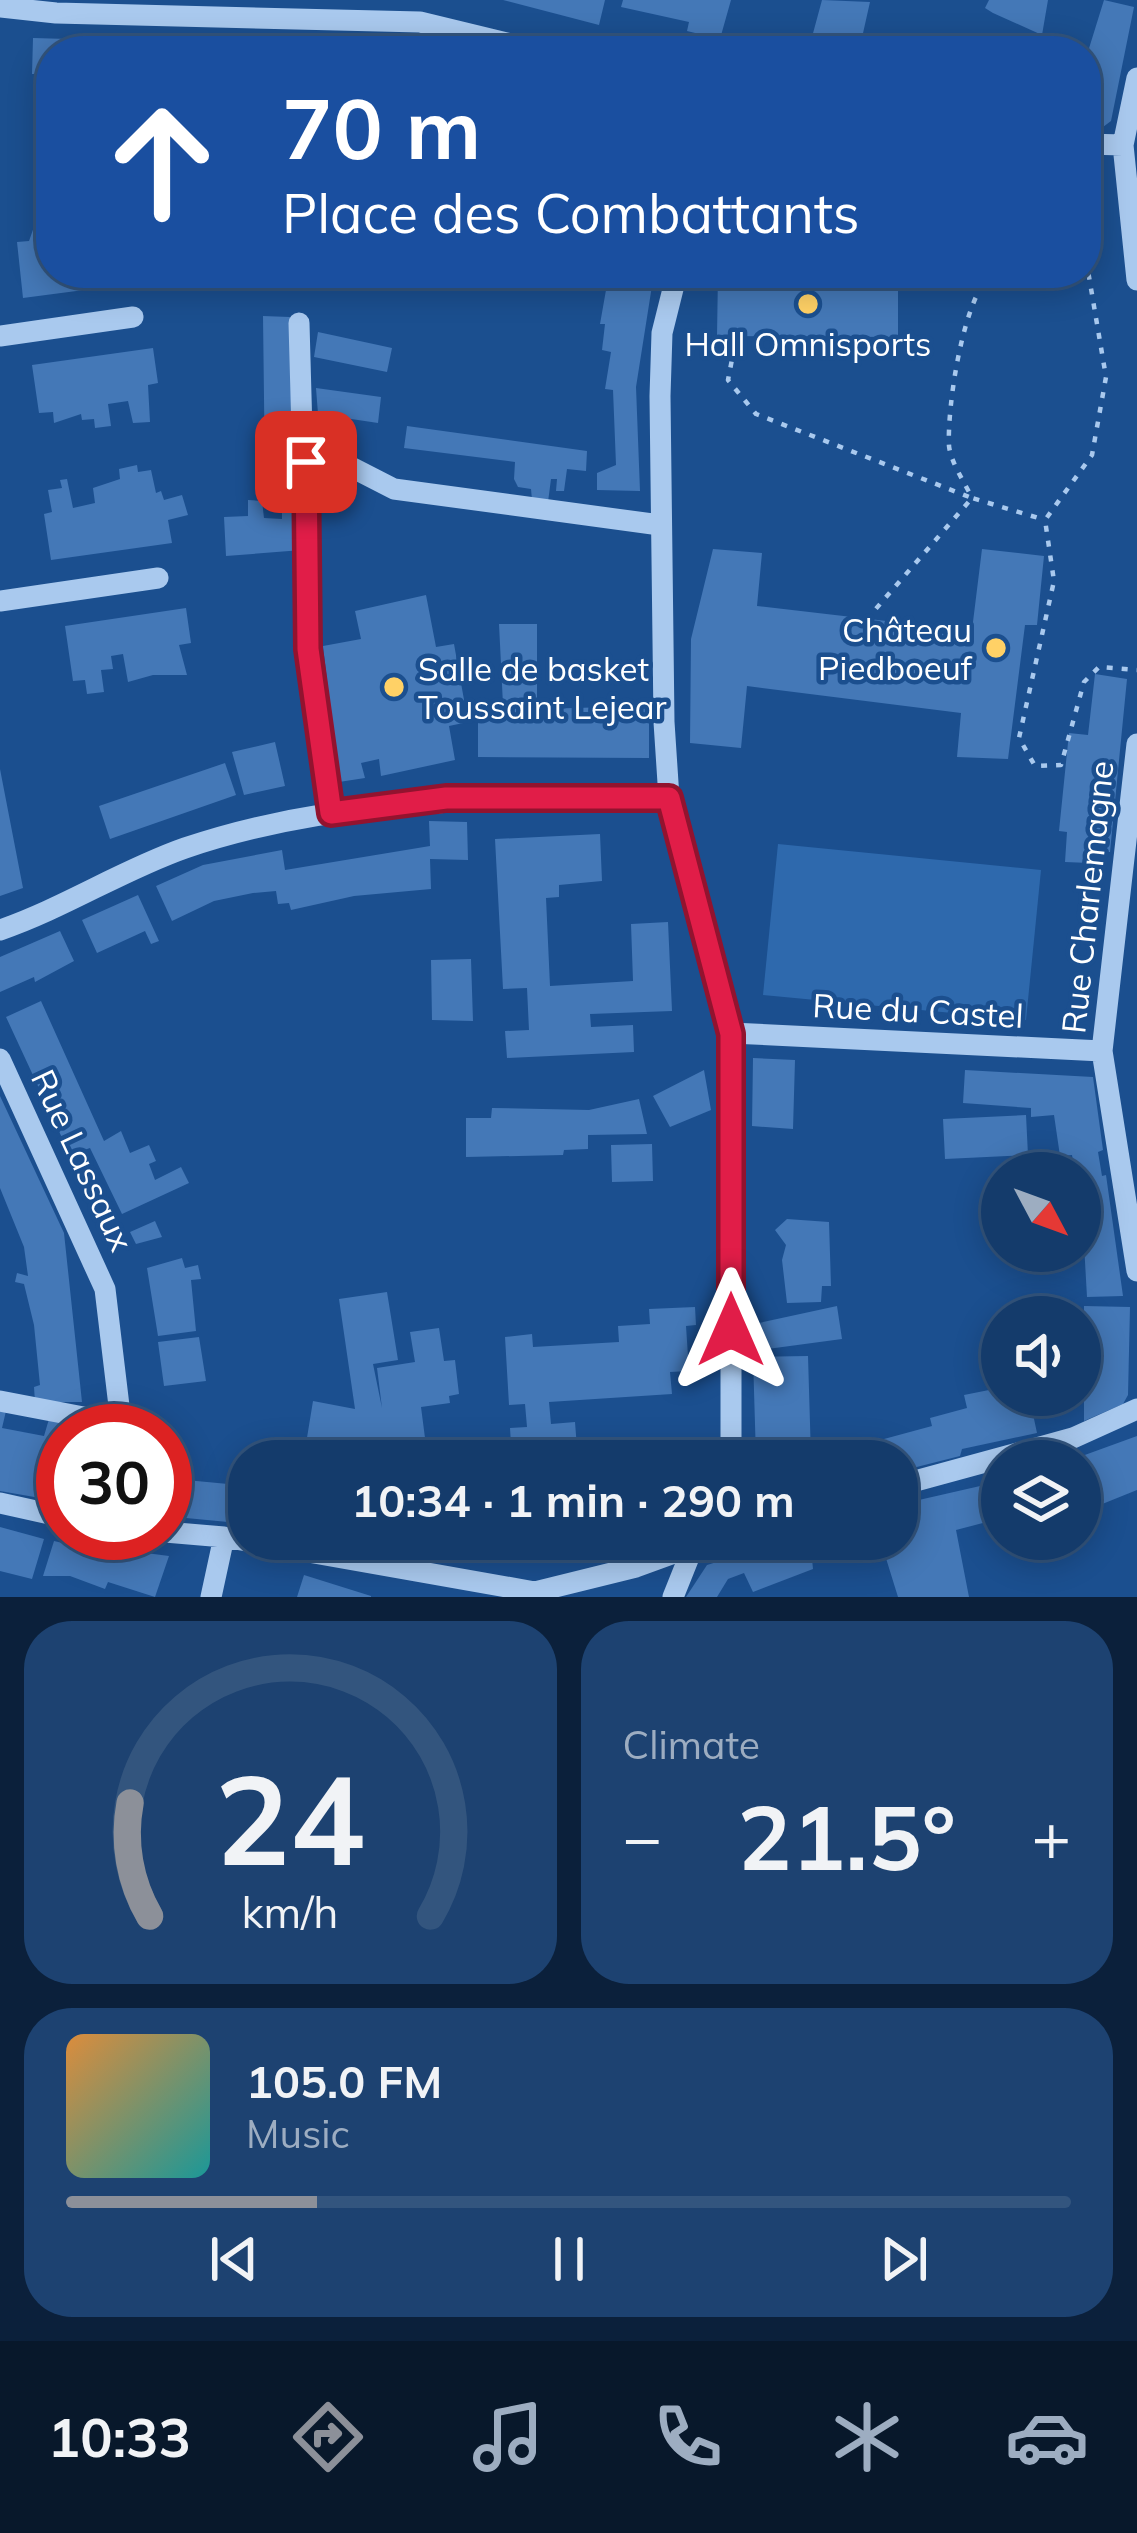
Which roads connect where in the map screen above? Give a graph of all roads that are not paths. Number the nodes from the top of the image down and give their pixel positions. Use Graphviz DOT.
graph roads {
  1 [pos="0,7"];
  2 [pos="478,36"];
  3 [pos="1137,77"];
  4 [pos="1101,144"];
  5 [pos="1123,145"];
  6 [pos="1137,280"];
  7 [pos="673,288"];
  8 [pos="133,317"];
  9 [pos="299,322"];
  10 [pos="0,336"];
  11 [pos="353,468"];
  12 [pos="660,526"];
  13 [pos="158,578"];
  14 [pos="0,601"];
  15 [pos="1137,744"];
  16 [pos="669,798"];
  17 [pos="331,813"];
  18 [pos="1132,861"];
  19 [pos="0,930"];
  20 [pos="731,1034"];
  21 [pos="1102,1052"];
  22 [pos="0,1059"];
  23 [pos="1137,1271"];
  24 [pos="0,1401"];
  25 [pos="119,1404"];
  26 [pos="1137,1409"];
  27 [pos="36,1411"];
  28 [pos="730,1440"];
  29 [pos="918,1480"];
  30 [pos="0,1503"];
  31 [pos="36,1510"];
  32 [pos="192,1534"];
  33 [pos="224,1537"];
  34 [pos="648,1560"];
  35 [pos="694,1560"];
  36 [pos="538,1594"];
  37 [pos="212,1597"];
  38 [pos="673,1597"];
  1 -- 2 [label="street"];
  3 -- 5 [label="street"];
  4 -- 5 [label="street"];
  5 -- 6 [label="street"];
  7 -- 12 [label="street"];
  8 -- 10 [label="street"];
  9 -- 17 [label="street"];
  11 -- 12 [label="street"];
  12 -- 16 [label="street"];
  13 -- 14 [label="street"];
  15 -- 18 [label="street, Rue Charlemagne"];
  16 -- 17 [label="street"];
  16 -- 20 [label="street"];
  17 -- 19 [label="street"];
  18 -- 21 [label="street, Rue Charlemagne"];
  20 -- 21 [label="street, Rue du Castel"];
  20 -- 28 [label="street"];
  21 -- 23 [label="street, Rue Charlemagne"];
  22 -- 25 [label="street, Rue Lassaux"];
  24 -- 27 [label="street"];
  26 -- 29 [label="street"];
  30 -- 31 [label="street"];
  32 -- 33 [label="street"];
  33 -- 36 [label="street"];
  33 -- 37 [label="street"];
  34 -- 36 [label="street"];
  35 -- 38 [label="street"];
}
